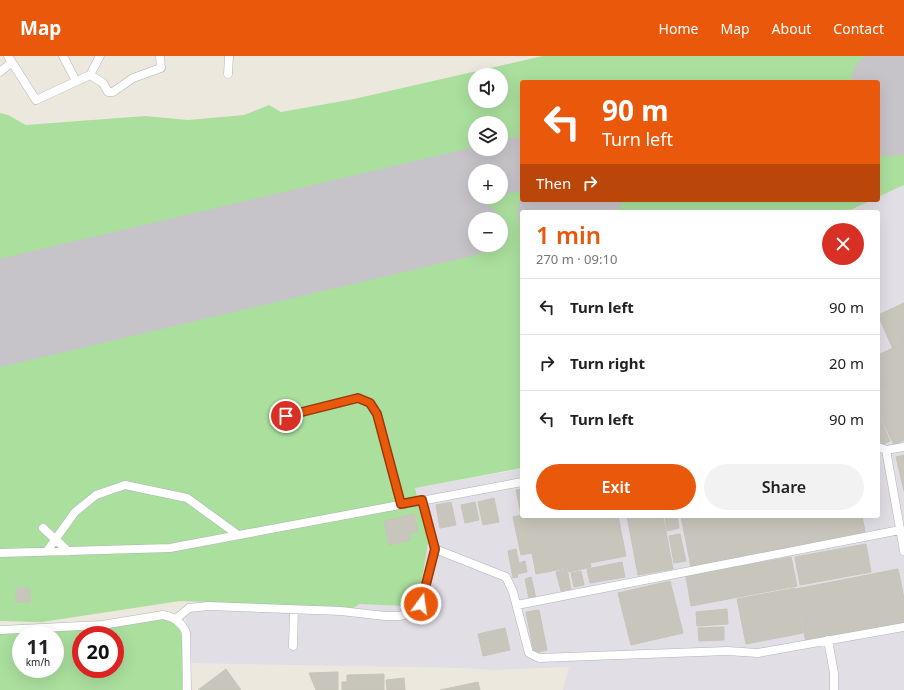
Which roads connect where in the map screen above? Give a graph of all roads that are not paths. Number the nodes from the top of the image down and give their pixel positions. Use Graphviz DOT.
graph roads {
  1 [pos="63,56"];
  2 [pos="100,56"];
  3 [pos="160,56"];
  4 [pos="229,56"];
  5 [pos="10,60"];
  6 [pos="0,72"];
  7 [pos="228,74"];
  8 [pos="90,75"];
  9 [pos="76,81"];
  10 [pos="286,416"];
  11 [pos="904,447"];
  12 [pos="882,449"];
  13 [pos="520,482"];
  14 [pos="422,500"];
  15 [pos="401,504"];
  16 [pos="43,528"];
  17 [pos="900,530"];
  18 [pos="238,535"];
  19 [pos="56,539"];
  20 [pos="435,549"];
  21 [pos="46,551"];
  22 [pos="68,551"];
  23 [pos="904,551"];
  24 [pos="0,553"];
  25 [pos="516,605"];
  26 [pos="294,610"];
  27 [pos="176,619"];
  28 [pos="904,627"];
  29 [pos="0,630"];
  30 [pos="828,640"];
  31 [pos="293,646"];
  32 [pos="187,690"];
  33 [pos="834,690"];
  1 -- 9 [label="street"];
  2 -- 8 [label="street"];
  3 -- 8 [label="street"];
  4 -- 7 [label="street"];
  5 -- 6 [label="street"];
  5 -- 9 [label="street"];
  8 -- 9 [label="street"];
  10 -- 15 [label="street"];
  11 -- 12 [label="street"];
  12 -- 17 [label="street"];
  13 -- 14 [label="street"];
  14 -- 15 [label="street"];
  14 -- 20 [label="street"];
  15 -- 18 [label="street"];
  16 -- 19 [label="street"];
  17 -- 23 [label="street"];
  17 -- 25 [label="street"];
  18 -- 19 [label="street"];
  18 -- 22 [label="street"];
  19 -- 21 [label="street"];
  19 -- 22 [label="street"];
  20 -- 25 [label="street"];
  20 -- 26 [label="street"];
  21 -- 22 [label="street"];
  21 -- 24 [label="street"];
  25 -- 30 [label="street"];
  26 -- 27 [label="street"];
  26 -- 31 [label="street"];
  27 -- 29 [label="street"];
  27 -- 32 [label="street"];
  28 -- 30 [label="street"];
  30 -- 33 [label="street"];
}
